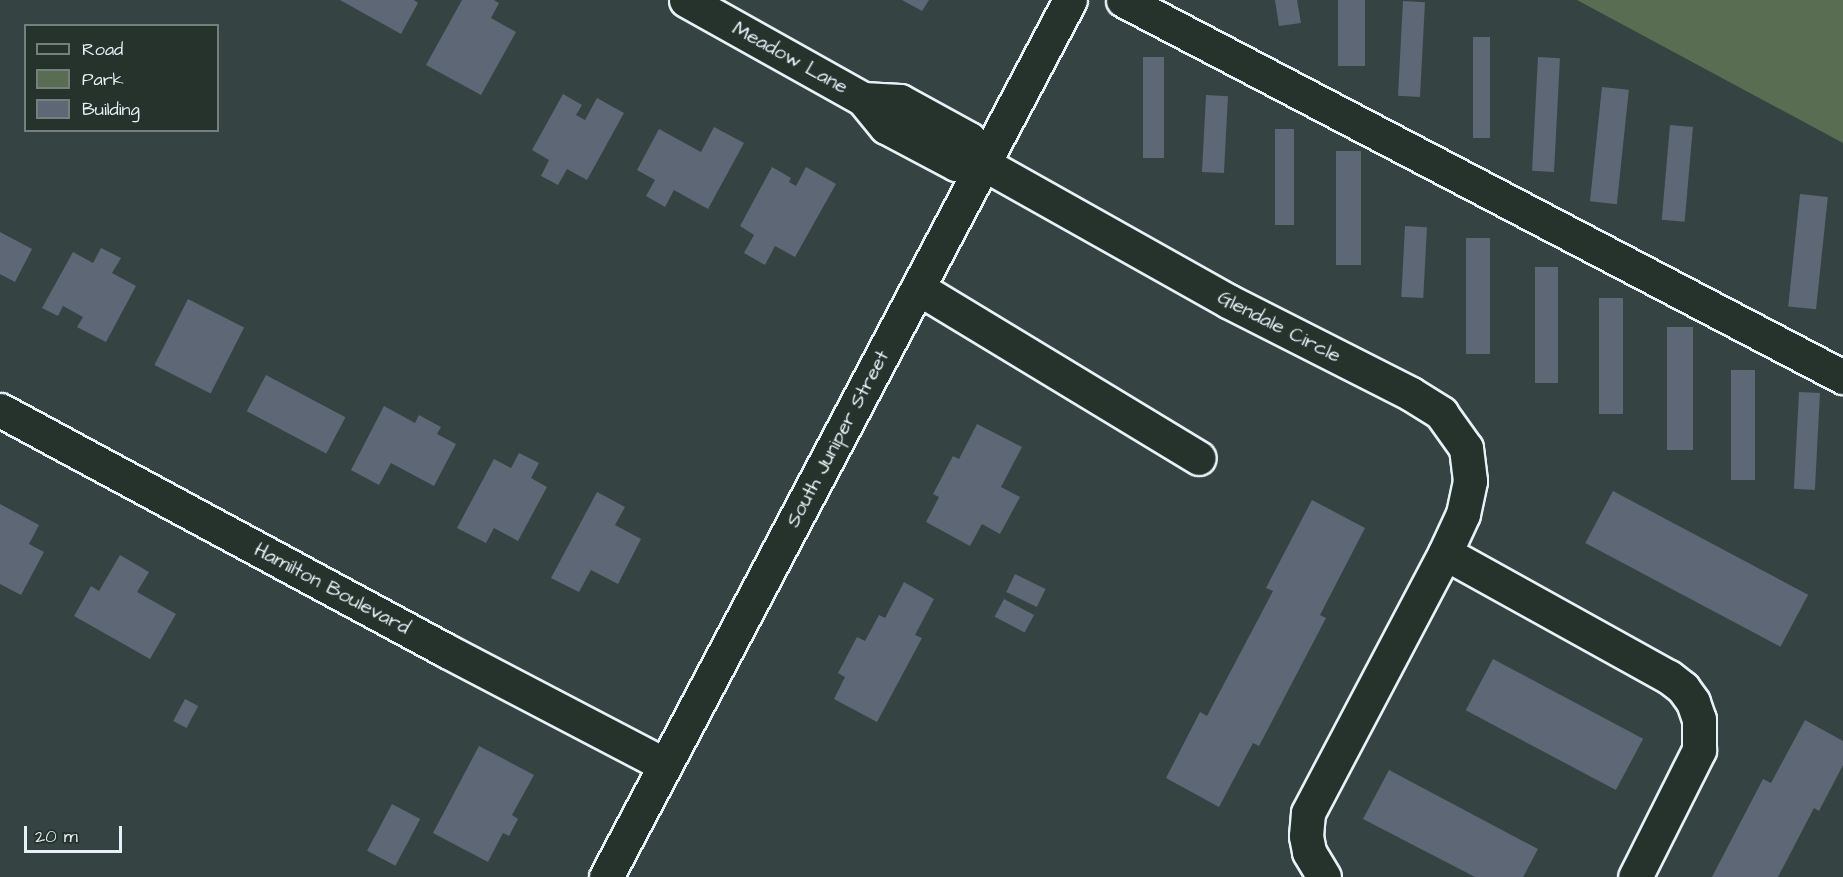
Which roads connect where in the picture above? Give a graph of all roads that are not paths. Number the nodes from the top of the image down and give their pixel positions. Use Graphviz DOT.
graph roads {
  1 [pos="1070,0"];
  2 [pos="1123,0"];
  3 [pos="696,2"];
  4 [pos="984,164"];
  5 [pos="918,288"];
  6 [pos="1843,377"];
  7 [pos="0,411"];
  8 [pos="1199,458"];
  9 [pos="1445,554"];
  10 [pos="665,765"];
  11 [pos="606,877"];
  12 [pos="1324,877"];
  13 [pos="1635,877"];
  1 -- 4 [label="street, South Juniper Street"];
  2 -- 6 [label="street"];
  3 -- 4 [label="street, Meadow Lane"];
  4 -- 5 [label="street, South Juniper Street"];
  4 -- 9 [label="street, Glendale Circle"];
  5 -- 8 [label="street"];
  5 -- 10 [label="street, South Juniper Street"];
  7 -- 10 [label="street, Hamilton Boulevard"];
  9 -- 12 [label="street, Glendale Circle"];
  9 -- 13 [label="street"];
  10 -- 11 [label="street, South Juniper Street"];
}
